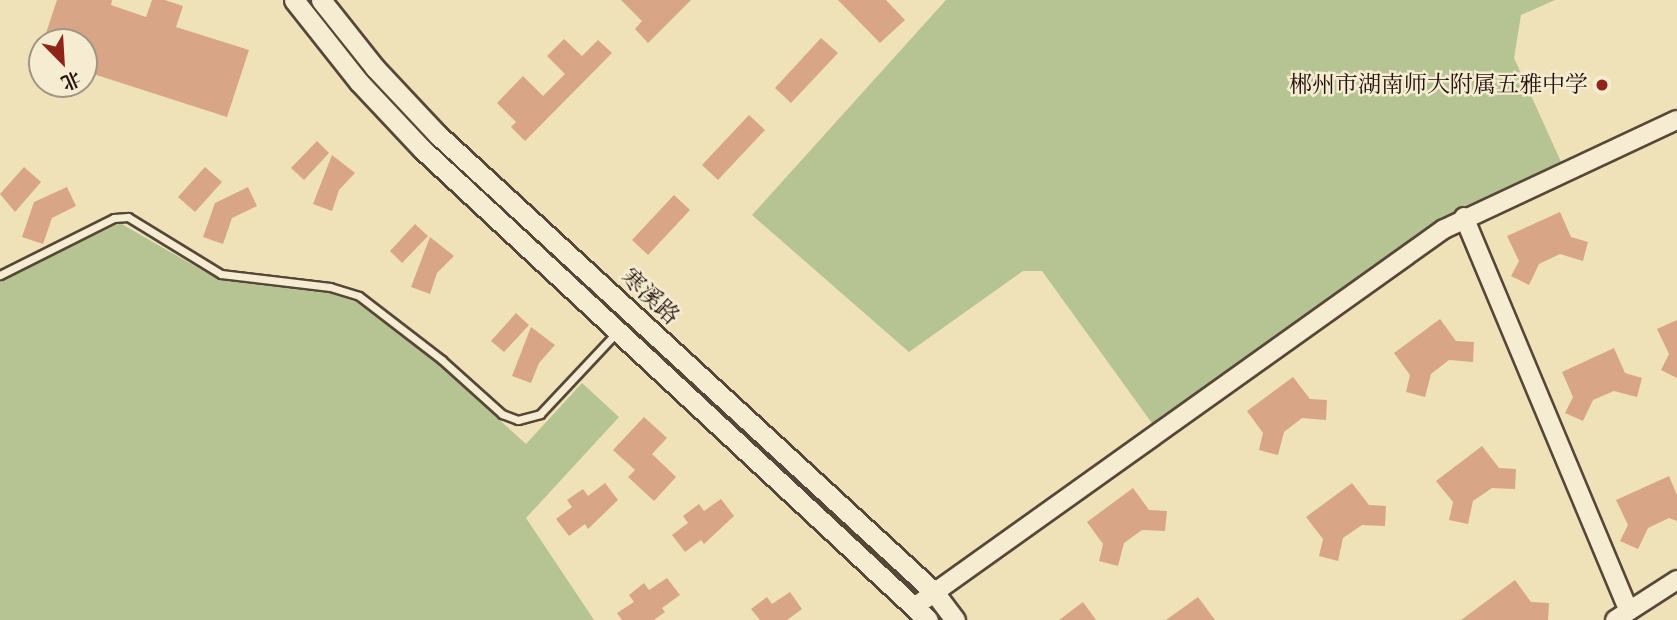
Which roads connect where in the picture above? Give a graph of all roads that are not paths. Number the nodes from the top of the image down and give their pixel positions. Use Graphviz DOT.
graph roads {
  1 [pos="294,0"];
  2 [pos="321,0"];
  3 [pos="1677,120"];
  4 [pos="1464,217"];
  5 [pos="0,275"];
  6 [pos="619,330"];
  7 [pos="1677,580"];
  8 [pos="934,592"];
  9 [pos="923,612"];
  10 [pos="1621,615"];
  11 [pos="956,620"];
  1 -- 6 [label="main road, 寒溪路"];
  2 -- 8 [label="main road, 寒溪路"];
  3 -- 4 [label="street"];
  4 -- 8 [label="street"];
  4 -- 10 [label="street"];
  5 -- 6 [label="lane"];
  6 -- 9 [label="main road, 寒溪路"];
  7 -- 10 [label="street"];
  8 -- 9 [label="street"];
  8 -- 11 [label="main road, 寒溪路"];
}
